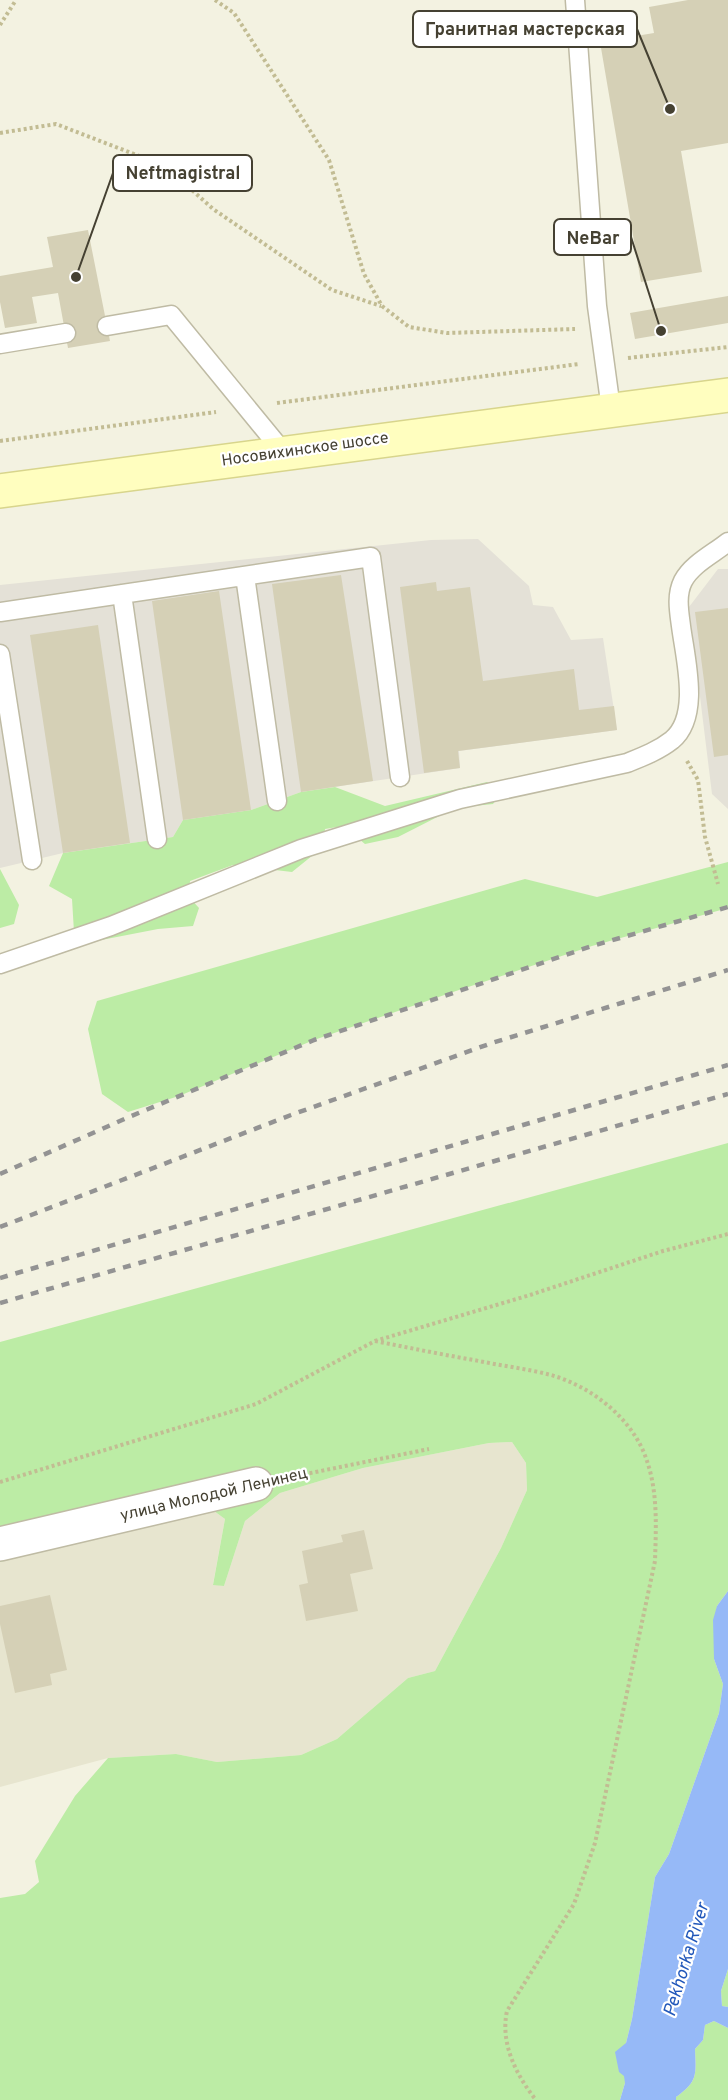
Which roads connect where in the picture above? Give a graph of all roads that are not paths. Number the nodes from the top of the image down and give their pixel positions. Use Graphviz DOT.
graph roads {
  1 [pos="575,0"];
  2 [pos="107,326"];
  3 [pos="66,333"];
  4 [pos="0,344"];
  5 [pos="728,395"];
  6 [pos="611,409"];
  7 [pos="284,453"];
  8 [pos="0,491"];
  9 [pos="728,542"];
  10 [pos="245,576"];
  11 [pos="122,594"];
  12 [pos="0,612"];
  13 [pos="0,654"];
  14 [pos="400,777"];
  15 [pos="277,801"];
  16 [pos="157,839"];
  17 [pos="32,860"];
  18 [pos="0,964"];
  19 [pos="256,1484"];
  20 [pos="0,1544"];
  1 -- 6 [label="lane"];
  2 -- 7 [label="lane"];
  3 -- 4 [label="lane"];
  5 -- 6 [label="main road, Носовихинское шоссе"];
  6 -- 7 [label="main road, Носовихинское шоссе"];
  7 -- 8 [label="main road, Носовихинское шоссе"];
  9 -- 18 [label="lane"];
  10 -- 11 [label="lane"];
  10 -- 14 [label="lane"];
  10 -- 15 [label="lane"];
  11 -- 12 [label="lane"];
  11 -- 16 [label="lane"];
  13 -- 17 [label="lane"];
  19 -- 20 [label="street, улица Молодой Ленинец"];
}
